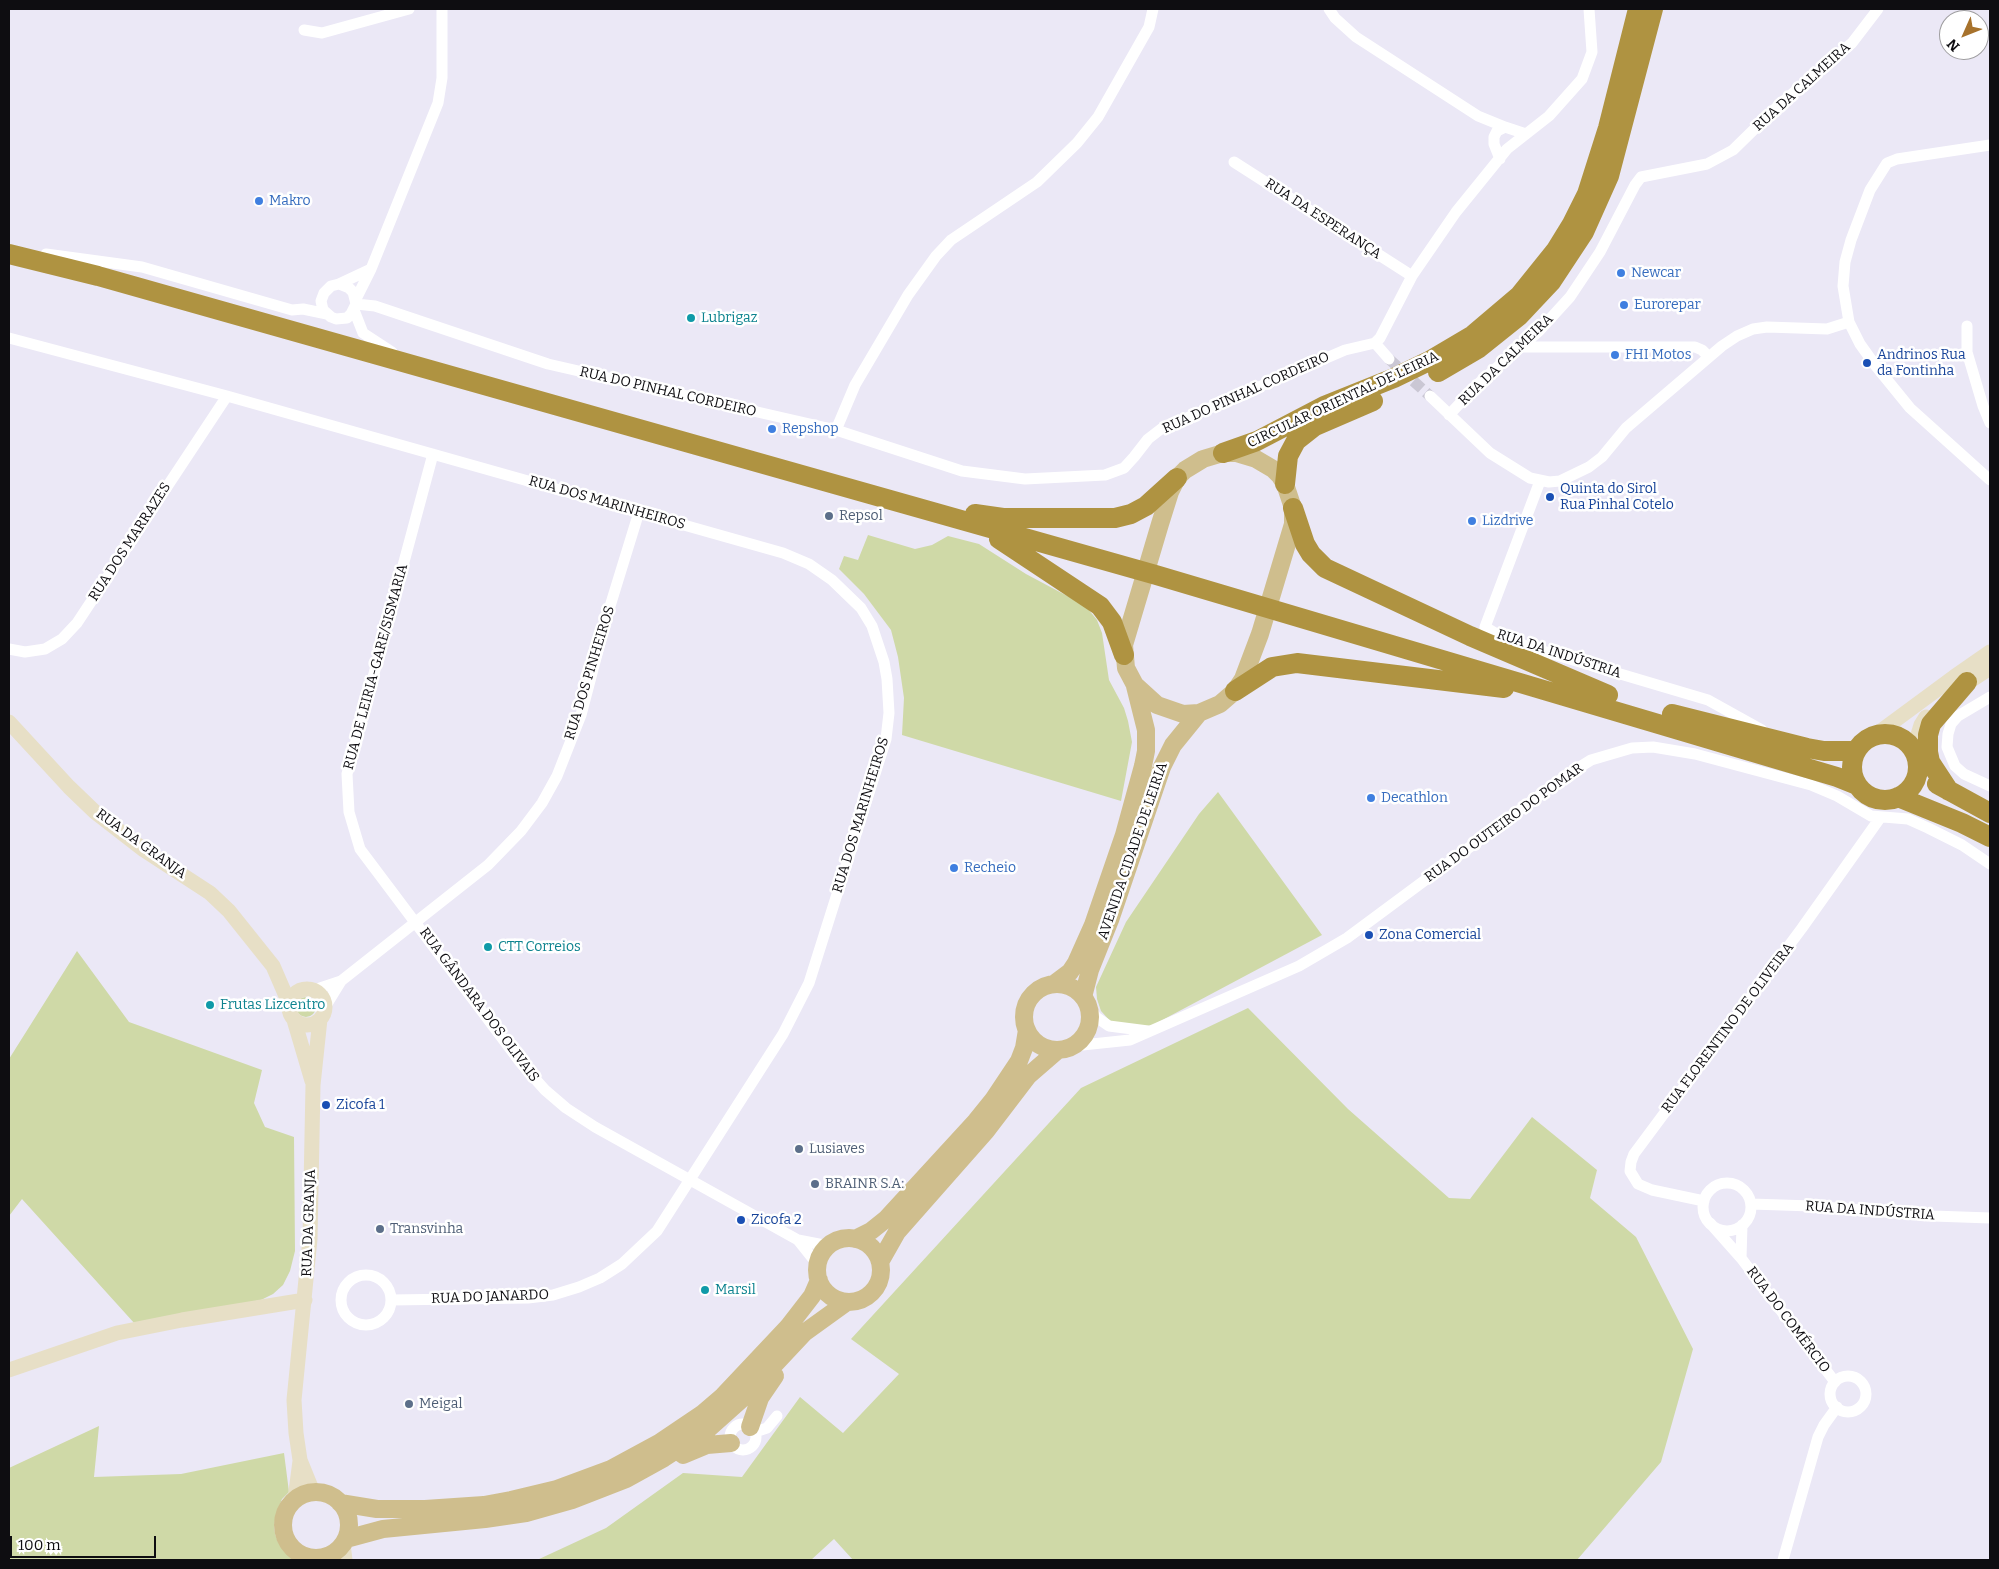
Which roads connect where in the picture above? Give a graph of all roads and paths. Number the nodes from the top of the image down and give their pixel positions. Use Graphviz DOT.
graph roads {
  1 [pos="409,9"];
  2 [pos="442,9"];
  3 [pos="1153,9"];
  4 [pos="1329,9"];
  5 [pos="1589,9"];
  6 [pos="1638,9"];
  7 [pos="1653,9"];
  8 [pos="1878,9"];
  9 [pos="304,30"];
  10 [pos="1478,116"];
  11 [pos="1505,127"];
  12 [pos="1526,134"];
  13 [pos="1494,140"];
  14 [pos="1990,145"];
  15 [pos="1500,159"];
  16 [pos="1234,162"];
  17 [pos="9,244"];
  18 [pos="9,254"];
  19 [pos="46,254"];
  20 [pos="371,269"];
  21 [pos="1412,276"];
  22 [pos="340,284"];
  23 [pos="322,298"];
  24 [pos="355,305"];
  25 [pos="303,309"];
  26 [pos="327,314"];
  27 [pos="1849,322"];
  28 [pos="1967,326"];
  29 [pos="9,338"];
  30 [pos="1375,343"];
  31 [pos="1523,347"];
  32 [pos="392,352"];
  33 [pos="1709,357"];
  34 [pos="1389,358"];
  35 [pos="226,396"];
  36 [pos="1430,396"];
  37 [pos="1449,415"];
  38 [pos="1990,423"];
  39 [pos="836,430"];
  40 [pos="1223,453"];
  41 [pos="433,454"];
  42 [pos="1177,478"];
  43 [pos="1990,480"];
  44 [pos="1540,481"];
  45 [pos="1285,484"];
  46 [pos="1293,508"];
  47 [pos="639,512"];
  48 [pos="951,512"];
  49 [pos="976,526"];
  50 [pos="9,649"];
  51 [pos="1990,652"];
  52 [pos="1124,655"];
  53 [pos="1990,668"];
  54 [pos="1967,682"];
  55 [pos="1135,685"];
  56 [pos="1235,691"];
  57 [pos="1608,695"];
  58 [pos="1990,697"];
  59 [pos="1199,713"];
  60 [pos="9,722"];
  61 [pos="1657,724"];
  62 [pos="1874,736"];
  63 [pos="1776,741"];
  64 [pos="1856,751"];
  65 [pos="1915,760"];
  66 [pos="1857,785"];
  67 [pos="1990,786"];
  68 [pos="1949,791"];
  69 [pos="1898,797"];
  70 [pos="1990,813"];
  71 [pos="1880,818"];
  72 [pos="1990,838"];
  73 [pos="1990,864"];
  74 [pos="416,923"];
  75 [pos="273,966"];
  76 [pos="341,981"];
  77 [pos="1054,984"];
  78 [pos="308,989"];
  79 [pos="1086,1002"];
  80 [pos="288,1003"];
  81 [pos="323,1013"];
  82 [pos="294,1020"];
  83 [pos="1027,1030"];
  84 [pos="1150,1032"];
  85 [pos="1066,1048"];
  86 [pos="313,1085"];
  87 [pos="691,1180"];
  88 [pos="1704,1201"];
  89 [pos="1751,1204"];
  90 [pos="1990,1218"];
  91 [pos="1710,1223"];
  92 [pos="1742,1226"];
  93 [pos="855,1239"];
  94 [pos="798,1240"];
  95 [pos="829,1246"];
  96 [pos="1742,1258"];
  97 [pos="880,1262"];
  98 [pos="818,1273"];
  99 [pos="305,1300"];
  100 [pos="392,1300"];
  101 [pos="848,1302"];
  102 [pos="794,1344"];
  103 [pos="9,1370"];
  104 [pos="1835,1382"];
  105 [pos="1837,1407"];
  106 [pos="777,1416"];
  107 [pos="752,1429"];
  108 [pos="732,1443"];
  109 [pos="300,1460"];
  110 [pos="643,1471"];
  111 [pos="313,1492"];
  112 [pos="295,1500"];
  113 [pos="340,1503"];
  114 [pos="344,1548"];
  115 [pos="325,1559"];
  116 [pos="1783,1560"];
  1 -- 9 [label="street"];
  2 -- 20 [label="street"];
  3 -- 39 [label="street"];
  4 -- 10 [label="street"];
  5 -- 12 [label="street"];
  6 -- 40 [label="highway, CIRCULAR ORIENTAL DE LEIRIA"];
  7 -- 45 [label="highway, CIRCULAR ORIENTAL DE LEIRIA"];
  8 -- 31 [label="street, RUA DA CALMEIRA"];
  10 -- 11 [label="street"];
  10 -- 13 [label="street"];
  11 -- 12 [label="street"];
  11 -- 13 [label="street"];
  12 -- 15 [label="street"];
  13 -- 15 [label="street"];
  14 -- 27 [label="street"];
  15 -- 21 [label="street"];
  16 -- 21 [label="street, RUA DA ESPERANÇA"];
  17 -- 19 [label="highway"];
  18 -- 49 [label="highway"];
  19 -- 25 [label="street"];
  19 -- 32 [label="highway"];
  20 -- 22 [label="street"];
  20 -- 24 [label="street"];
  21 -- 30 [label="street"];
  22 -- 23 [label="street"];
  22 -- 24 [label="street"];
  23 -- 25 [label="street"];
  23 -- 26 [label="street"];
  24 -- 26 [label="street"];
  24 -- 32 [label="street"];
  24 -- 39 [label="street, RUA DO PINHAL CORDEIRO"];
  25 -- 26 [label="street"];
  27 -- 33 [label="street"];
  27 -- 43 [label="street"];
  28 -- 38 [label="street"];
  29 -- 35 [label="street"];
  30 -- 34 [label="street"];
  30 -- 39 [label="street, RUA DO PINHAL CORDEIRO"];
  31 -- 33 [label="street"];
  31 -- 37 [label="street, RUA DA CALMEIRA"];
  32 -- 48 [label="highway"];
  33 -- 44 [label="street"];
  35 -- 41 [label="street"];
  35 -- 50 [label="street, RUA DOS MARRAZES"];
  36 -- 37 [label="street"];
  37 -- 44 [label="street"];
  40 -- 42 [label="main road"];
  40 -- 45 [label="main road"];
  41 -- 47 [label="street, RUA DOS MARINHEIROS"];
  41 -- 74 [label="street, RUA DE LEIRIA-GARE/SISMARIA"];
  42 -- 48 [label="highway"];
  42 -- 52 [label="main road"];
  44 -- 63 [label="street, RUA DA INDÚSTRIA"];
  45 -- 46 [label="main road"];
  46 -- 56 [label="main road"];
  46 -- 57 [label="highway"];
  47 -- 74 [label="street, RUA DOS PINHEIROS"];
  47 -- 87 [label="street, RUA DOS MARINHEIROS"];
  48 -- 57 [label="highway"];
  49 -- 52 [label="highway"];
  49 -- 61 [label="highway"];
  51 -- 62 [label="main road"];
  52 -- 55 [label="main road"];
  53 -- 54 [label="main road"];
  54 -- 65 [label="main road"];
  54 -- 68 [label="highway"];
  55 -- 59 [label="main road"];
  55 -- 77 [label="main road, AVENIDA CIDADE DE LEIRIA"];
  56 -- 59 [label="main road"];
  56 -- 61 [label="highway"];
  57 -- 63 [label="highway"];
  58 -- 67 [label="street"];
  59 -- 79 [label="main road, AVENIDA CIDADE DE LEIRIA"];
  60 -- 75 [label="main road, RUA DA GRANJA"];
  61 -- 66 [label="highway"];
  62 -- 64 [label="highway"];
  62 -- 65 [label="highway"];
  63 -- 64 [label="highway"];
  64 -- 66 [label="highway"];
  65 -- 68 [label="highway"];
  65 -- 69 [label="highway"];
  66 -- 69 [label="highway"];
  68 -- 70 [label="highway"];
  69 -- 72 [label="highway"];
  71 -- 73 [label="street, RUA DO OUTEIRO DO POMAR"];
  71 -- 84 [label="street, RUA DO OUTEIRO DO POMAR"];
  71 -- 88 [label="street, RUA FLORENTINO DE OLIVEIRA"];
  74 -- 76 [label="street, RUA DOS PINHEIROS"];
  74 -- 87 [label="street, RUA GÂNDARA DOS OLIVAIS"];
  75 -- 78 [label="main road, RUA DA GRANJA"];
  75 -- 80 [label="main road, RUA DA GRANJA"];
  76 -- 78 [label="street, RUA DOS PINHEIROS"];
  76 -- 81 [label="street, RUA DOS PINHEIROS"];
  77 -- 79 [label="main road"];
  77 -- 83 [label="main road"];
  78 -- 80 [label="main road"];
  78 -- 81 [label="main road"];
  79 -- 84 [label="street"];
  79 -- 85 [label="main road"];
  80 -- 82 [label="main road"];
  81 -- 82 [label="main road"];
  81 -- 86 [label="main road, RUA DA GRANJA"];
  82 -- 86 [label="main road, RUA DA GRANJA"];
  83 -- 85 [label="main road"];
  83 -- 93 [label="main road"];
  84 -- 85 [label="street, RUA DO OUTEIRO DO POMAR"];
  85 -- 97 [label="main road"];
  86 -- 99 [label="main road, RUA DA GRANJA"];
  87 -- 94 [label="street, RUA GÂNDARA DOS OLIVAIS"];
  87 -- 100 [label="street, RUA DO JANARDO"];
  88 -- 89 [label="street"];
  88 -- 91 [label="street"];
  89 -- 90 [label="street, RUA DA INDÚSTRIA"];
  89 -- 92 [label="street"];
  91 -- 92 [label="street"];
  91 -- 96 [label="street, RUA DO COMÉRCIO"];
  92 -- 96 [label="street, RUA DO COMÉRCIO"];
  93 -- 95 [label="main road"];
  93 -- 97 [label="main road"];
  94 -- 95 [label="street, RUA GÂNDARA DOS OLIVAIS"];
  94 -- 98 [label="street, RUA GÂNDARA DOS OLIVAIS"];
  95 -- 98 [label="main road"];
  96 -- 104 [label="street, RUA DO COMÉRCIO"];
  97 -- 101 [label="main road"];
  98 -- 101 [label="main road"];
  98 -- 113 [label="main road"];
  99 -- 103 [label="main road"];
  99 -- 109 [label="main road, RUA DA GRANJA"];
  100 -- 100 [label="street"];
  101 -- 102 [label="main road"];
  102 -- 107 [label="main road"];
  102 -- 110 [label="main road"];
  104 -- 105 [label="street"];
  104 -- 105 [label="street"];
  105 -- 116 [label="street"];
  106 -- 107 [label="street"];
  107 -- 108 [label="street"];
  107 -- 108 [label="street"];
  108 -- 110 [label="main road"];
  109 -- 111 [label="main road"];
  109 -- 112 [label="main road"];
  110 -- 114 [label="main road"];
  111 -- 112 [label="main road"];
  111 -- 113 [label="main road"];
  112 -- 115 [label="main road"];
  113 -- 114 [label="main road"];
  114 -- 115 [label="main road"];
}
